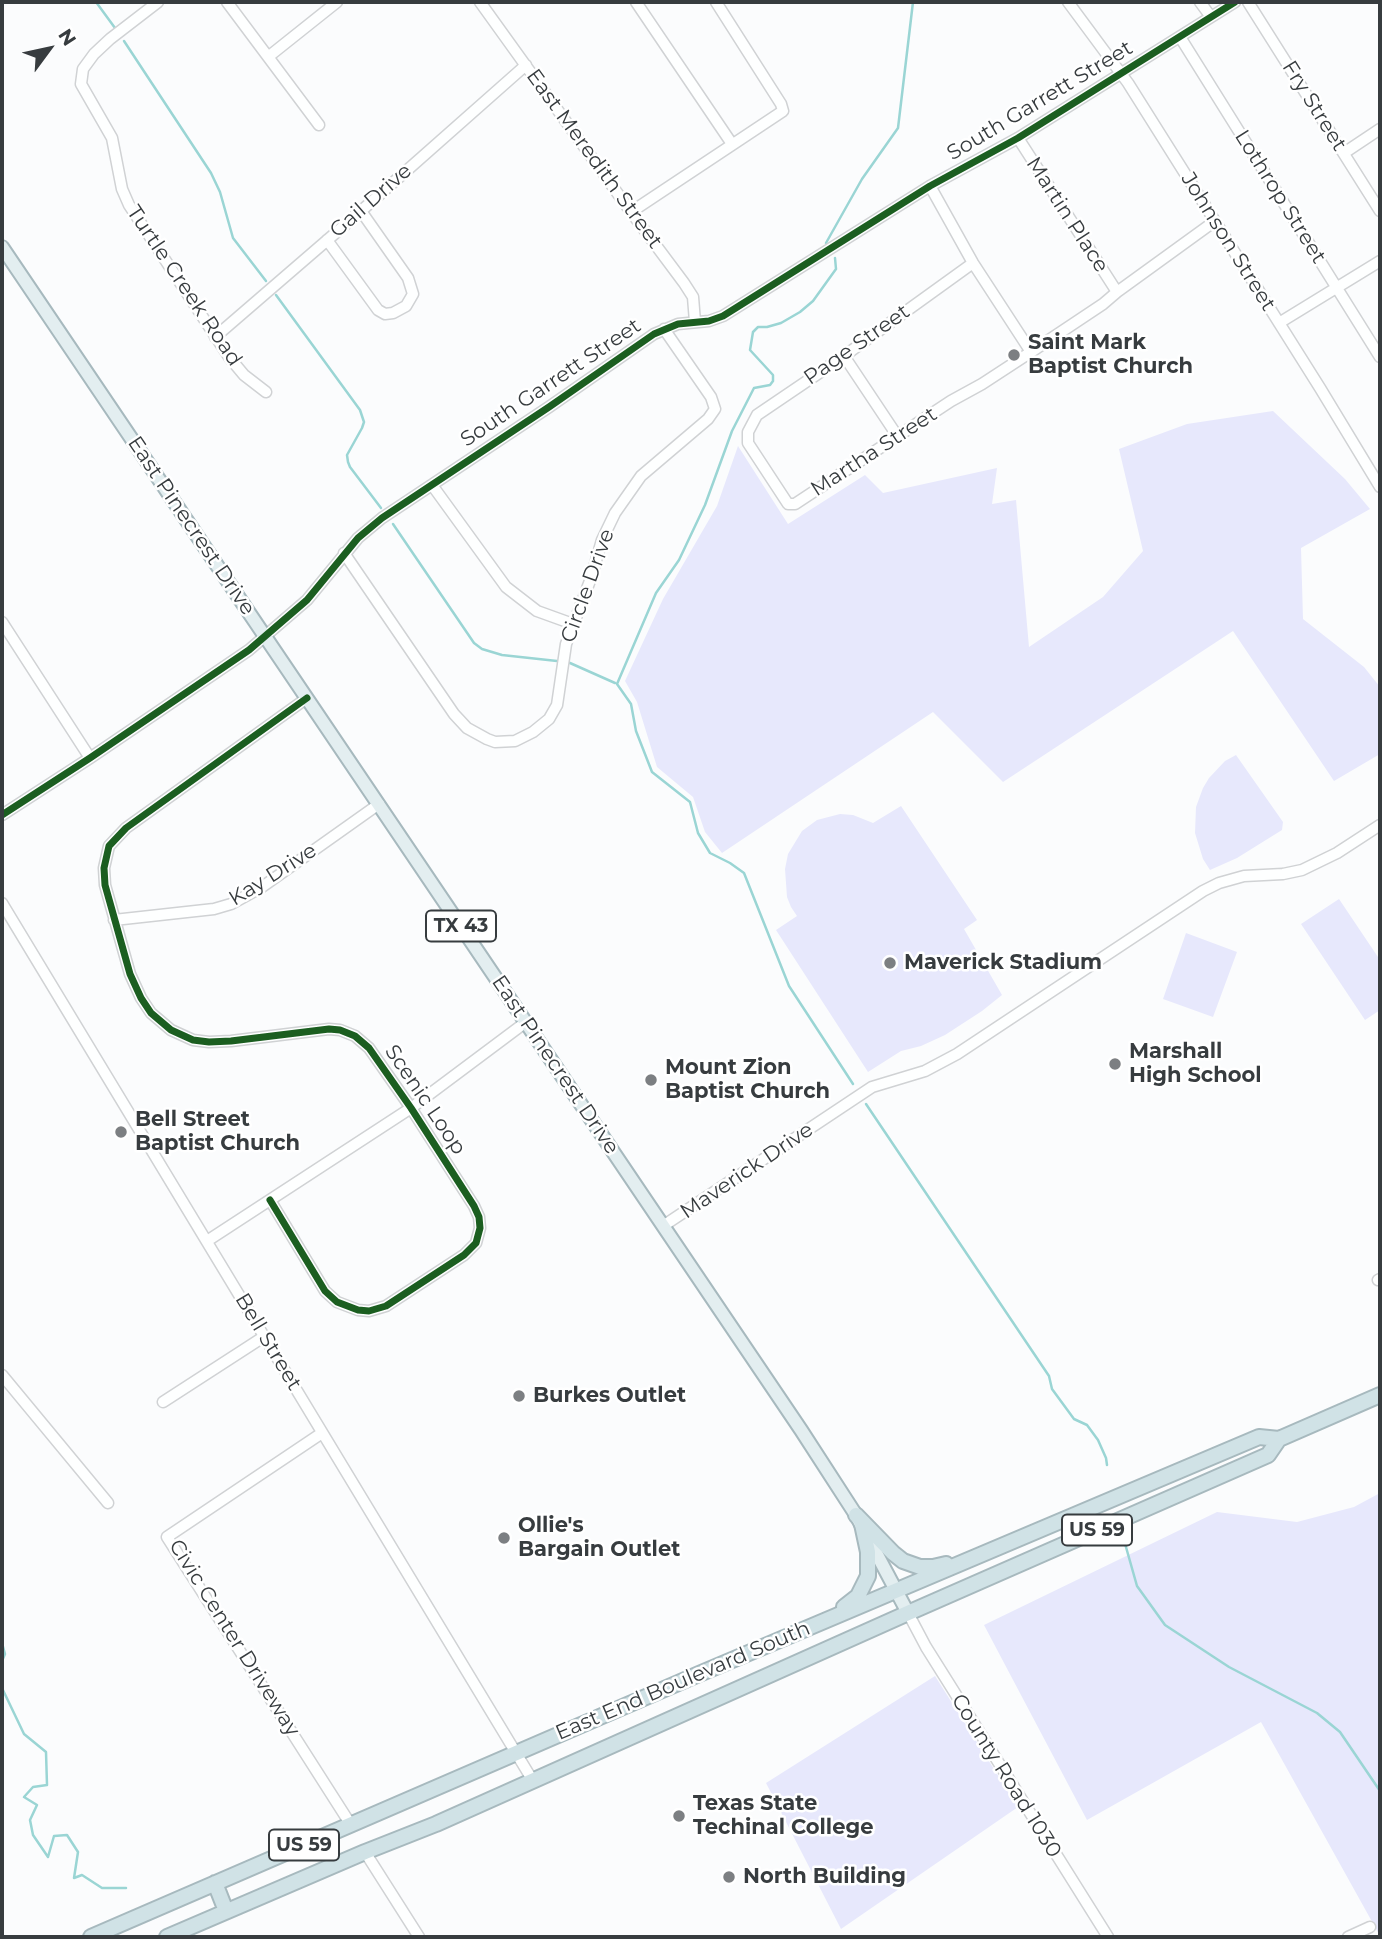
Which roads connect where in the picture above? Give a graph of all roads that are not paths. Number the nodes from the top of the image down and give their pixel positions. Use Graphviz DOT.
graph roads {
  1 [pos="158,2"];
  2 [pos="227,2"];
  3 [pos="337,2"];
  4 [pos="480,2"];
  5 [pos="636,2"];
  6 [pos="716,2"];
  7 [pos="1068,2"];
  8 [pos="1200,2"];
  9 [pos="1235,2"];
  10 [pos="1248,2"];
  11 [pos="1211,17"];
  12 [pos="1180,37"];
  13 [pos="268,57"];
  14 [pos="526,65"];
  15 [pos="1121,75"];
  16 [pos="319,125"];
  17 [pos="1380,129"];
  18 [pos="1017,138"];
  19 [pos="732,144"];
  20 [pos="1344,153"];
  21 [pos="930,186"];
  22 [pos="361,211"];
  23 [pos="1380,211"];
  24 [pos="631,212"];
  25 [pos="1215,220"];
  26 [pos="327,240"];
  27 [pos="2,247"];
  28 [pos="1380,261"];
  29 [pos="973,263"];
  30 [pos="1338,289"];
  31 [pos="1116,292"];
  32 [pos="695,322"];
  33 [pos="1279,323"];
  34 [pos="664,329"];
  35 [pos="215,337"];
  36 [pos="1031,352"];
  37 [pos="844,356"];
  38 [pos="1380,357"];
  39 [pos="266,392"];
  40 [pos="748,432"];
  41 [pos="898,437"];
  42 [pos="432,485"];
  43 [pos="1380,487"];
  44 [pos="344,553"];
  45 [pos="2,622"];
  46 [pos="573,624"];
  47 [pos="265,635"];
  48 [pos="307,698"];
  49 [pos="90,758"];
  50 [pos="379,804"];
  51 [pos="2,816"];
  52 [pos="1380,825"];
  53 [pos="2,903"];
  54 [pos="114,920"];
  55 [pos="526,1022"];
  56 [pos="411,1108"];
  57 [pos="270,1200"];
  58 [pos="663,1226"];
  59 [pos="207,1241"];
  60 [pos="265,1336"];
  61 [pos="2,1375"];
  62 [pos="1379,1397"];
  63 [pos="163,1402"];
  64 [pos="322,1433"];
  65 [pos="1279,1439"];
  66 [pos="108,1503"];
  67 [pos="859,1519"];
  68 [pos="971,1558"];
  69 [pos="898,1591"];
  70 [pos="908,1613"];
  71 [pos="823,1621"];
  72 [pos="516,1753"];
  73 [pos="533,1781"];
  74 [pos="351,1825"];
  75 [pos="365,1852"];
  76 [pos="215,1883"];
  77 [pos="226,1911"];
  78 [pos="1370,1927"];
  79 [pos="91,1937"];
  80 [pos="167,1937"];
  81 [pos="419,1937"];
  82 [pos="1108,1937"];
  83 [pos="1348,1937"];
  1 -- 35 [label="street, Turtle Creek Road"];
  2 -- 13 [label="street"];
  3 -- 13 [label="street"];
  4 -- 14 [label="street, East Meredith Street"];
  5 -- 19 [label="street"];
  6 -- 19 [label="street"];
  7 -- 15 [label="street, Johnson Street"];
  8 -- 11 [label="street"];
  9 -- 11 [label="street, South Garrett Street"];
  10 -- 20 [label="street, Fry Street"];
  11 -- 12 [label="street, South Garrett Street"];
  12 -- 15 [label="street, South Garrett Street"];
  12 -- 30 [label="street, Lothrop Street"];
  13 -- 16 [label="street"];
  14 -- 22 [label="street, Gail Drive"];
  14 -- 24 [label="street, East Meredith Street"];
  15 -- 18 [label="street, South Garrett Street"];
  15 -- 25 [label="street, Johnson Street"];
  17 -- 20 [label="street"];
  18 -- 21 [label="street, South Garrett Street"];
  18 -- 31 [label="street, Martin Place"];
  19 -- 24 [label="street"];
  20 -- 23 [label="street, Fry Street"];
  21 -- 29 [label="street"];
  21 -- 32 [label="street, South Garrett Street"];
  22 -- 26 [label="street, Gail Drive"];
  22 -- 26 [label="street"];
  24 -- 32 [label="street, East Meredith Street"];
  25 -- 31 [label="street, Martha Street"];
  25 -- 33 [label="street, Johnson Street"];
  26 -- 35 [label="street, Gail Drive"];
  27 -- 47 [label="main road, East Pinecrest Drive / TX 43"];
  28 -- 30 [label="street"];
  29 -- 36 [label="street"];
  29 -- 37 [label="street, Page Street"];
  30 -- 33 [label="street"];
  30 -- 38 [label="street, Lothrop Street"];
  31 -- 36 [label="street, Martha Street"];
  32 -- 34 [label="street, South Garrett Street"];
  33 -- 43 [label="street, Johnson Street"];
  34 -- 42 [label="street, South Garrett Street"];
  34 -- 46 [label="street, Circle Drive"];
  35 -- 39 [label="street, Turtle Creek Road"];
  36 -- 41 [label="street, Martha Street"];
  37 -- 40 [label="street, Page Street"];
  37 -- 41 [label="street"];
  40 -- 41 [label="street, Martha Street"];
  42 -- 44 [label="street, South Garrett Street"];
  42 -- 46 [label="street"];
  44 -- 46 [label="street, Circle Drive"];
  44 -- 47 [label="street, South Garrett Street"];
  45 -- 49 [label="street"];
  47 -- 48 [label="main road, East Pinecrest Drive / TX 43"];
  47 -- 49 [label="street, South Garrett Street"];
  48 -- 50 [label="main road, East Pinecrest Drive / TX 43"];
  48 -- 54 [label="street, Scenic Loop"];
  49 -- 51 [label="street, South Garrett Street"];
  50 -- 54 [label="street, Kay Drive"];
  50 -- 55 [label="main road, East Pinecrest Drive / TX 43"];
  52 -- 58 [label="street, Maverick Drive"];
  53 -- 59 [label="street, Bell Street"];
  54 -- 56 [label="street, Scenic Loop"];
  55 -- 56 [label="street"];
  55 -- 58 [label="main road, East Pinecrest Drive / TX 43"];
  56 -- 57 [label="street"];
  56 -- 57 [label="street, Scenic Loop"];
  57 -- 59 [label="street"];
  58 -- 67 [label="main road, East Pinecrest Drive / TX 43"];
  59 -- 60 [label="street, Bell Street"];
  60 -- 63 [label="street"];
  60 -- 64 [label="street, Bell Street"];
  61 -- 66 [label="street"];
  62 -- 65 [label="highway, East End Boulevard South / US 59"];
  64 -- 72 [label="street, Bell Street"];
  64 -- 74 [label="street, Civic Center Driveway"];
  65 -- 68 [label="highway, East End Boulevard South / US 59"];
  65 -- 70 [label="highway, East End Boulevard South / US 59"];
  67 -- 68 [label="highway"];
  67 -- 69 [label="main road, East Pinecrest Drive / TX 43"];
  67 -- 71 [label="highway"];
  68 -- 69 [label="highway, East End Boulevard South / US 59"];
  69 -- 70 [label="main road, East Pinecrest Drive / TX 43"];
  69 -- 71 [label="highway, East End Boulevard South / US 59"];
  70 -- 73 [label="highway, East End Boulevard South / US 59"];
  70 -- 82 [label="street, County Road 1030"];
  71 -- 72 [label="highway, East End Boulevard South / US 59"];
  72 -- 73 [label="street, Bell Street"];
  72 -- 74 [label="highway, East End Boulevard South / US 59"];
  73 -- 75 [label="highway, East End Boulevard South / US 59"];
  74 -- 76 [label="highway, East End Boulevard South / US 59"];
  75 -- 77 [label="highway, East End Boulevard South / US 59"];
  75 -- 81 [label="street"];
  76 -- 77 [label="highway"];
  76 -- 79 [label="highway, East End Boulevard South / US 59"];
  77 -- 80 [label="highway, East End Boulevard South / US 59"];
  78 -- 83 [label="street"];
}
